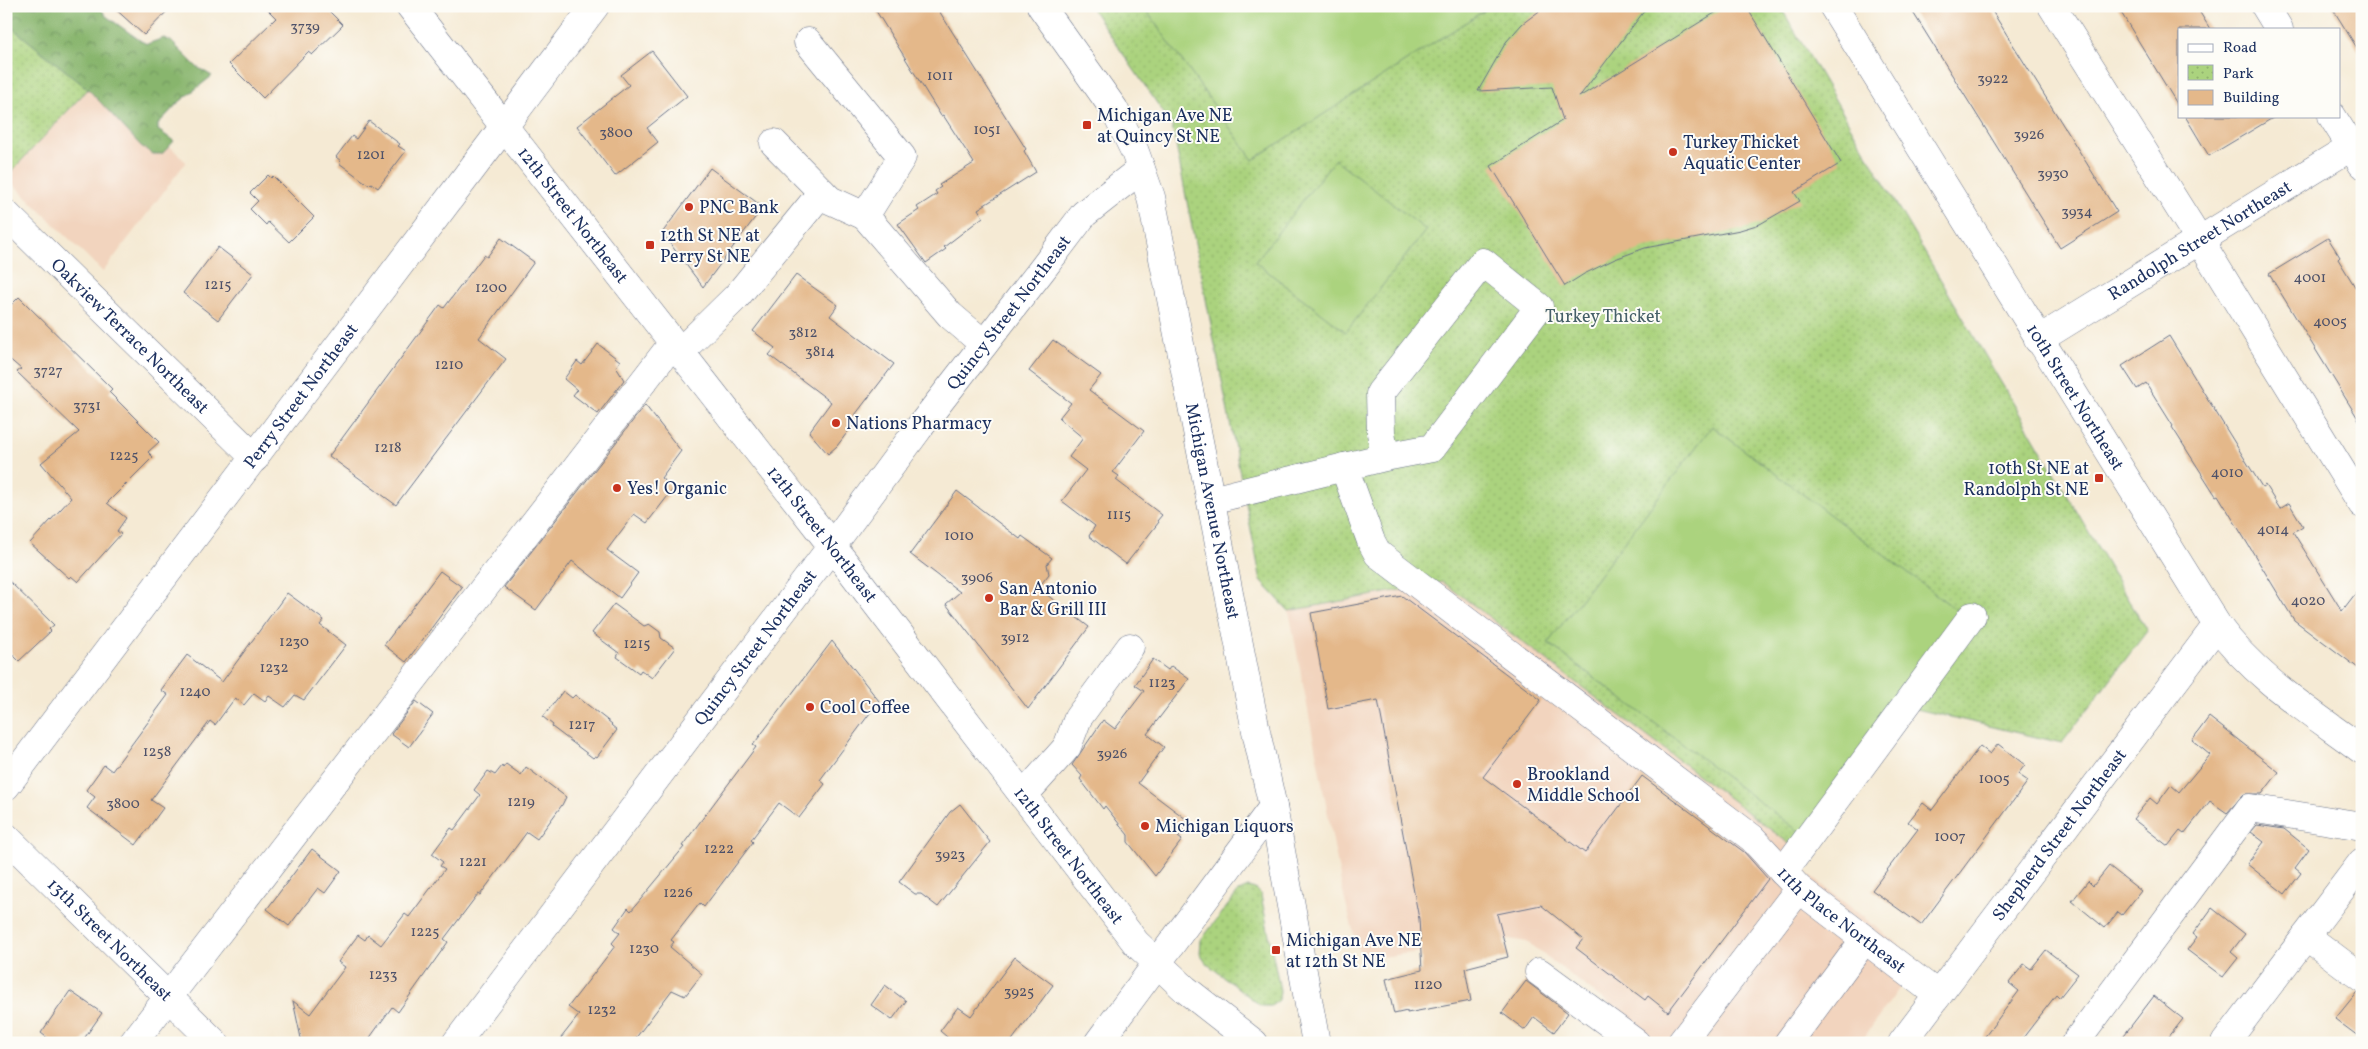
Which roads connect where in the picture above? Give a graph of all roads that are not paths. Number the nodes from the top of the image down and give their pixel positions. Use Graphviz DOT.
graph roads {
  1 [pos="410,6"];
  2 [pos="596,6"];
  3 [pos="1042,6"];
  4 [pos="1833,6"];
  5 [pos="2052,6"];
  6 [pos="2265,6"];
  7 [pos="2278,28"];
  8 [pos="808,42"];
  9 [pos="2334,118"];
  10 [pos="504,127"];
  11 [pos="774,143"];
  12 [pos="2358,150"];
  13 [pos="1141,169"];
  14 [pos="822,192"];
  15 [pos="6,214"];
  16 [pos="865,216"];
  17 [pos="2200,241"];
  18 [pos="2038,340"];
  19 [pos="984,344"];
  20 [pos="677,348"];
  21 [pos="1385,457"];
  22 [pos="254,458"];
  23 [pos="1344,467"];
  24 [pos="1211,500"];
  25 [pos="2362,504"];
  26 [pos="832,546"];
  27 [pos="1972,616"];
  28 [pos="2217,625"];
  29 [pos="1130,647"];
  30 [pos="2362,750"];
  31 [pos="6,786"];
  32 [pos="1023,796"];
  33 [pos="1273,807"];
  34 [pos="2362,826"];
  35 [pos="6,837"];
  36 [pos="2362,862"];
  37 [pos="1791,880"];
  38 [pos="2306,936"];
  39 [pos="1865,939"];
  40 [pos="1156,962"];
  41 [pos="1539,972"];
  42 [pos="2362,978"];
  43 [pos="1938,995"];
  44 [pos="168,996"];
  45 [pos="133,1043"];
  46 [pos="215,1043"];
  47 [pos="456,1043"];
  48 [pos="1098,1043"];
  49 [pos="1254,1043"];
  50 [pos="1316,1043"];
  51 [pos="1636,1043"];
  52 [pos="1681,1043"];
  53 [pos="1788,1043"];
  54 [pos="1902,1043"];
  55 [pos="2075,1043"];
  56 [pos="2225,1043"];
  1 -- 10 [label="street, 12th Street Northeast"];
  2 -- 10 [label="street, Perry Street Northeast"];
  3 -- 13 [label="street, Michigan Avenue Northeast"];
  4 -- 18 [label="street, 10th Street Northeast"];
  5 -- 17 [label="street"];
  6 -- 7 [label="street"];
  8 -- 16 [label="street"];
  9 -- 12 [label="street"];
  10 -- 20 [label="street, 12th Street Northeast"];
  10 -- 22 [label="street, Perry Street Northeast"];
  11 -- 14 [label="street"];
  12 -- 17 [label="street, Randolph Street Northeast"];
  13 -- 19 [label="street, Quincy Street Northeast"];
  13 -- 24 [label="street, Michigan Avenue Northeast"];
  14 -- 16 [label="street"];
  14 -- 20 [label="street"];
  15 -- 22 [label="street, Oakview Terrace Northeast"];
  16 -- 19 [label="street"];
  17 -- 18 [label="street, Randolph Street Northeast"];
  17 -- 25 [label="street"];
  18 -- 28 [label="street, 10th Street Northeast"];
  19 -- 26 [label="street, Quincy Street Northeast"];
  20 -- 26 [label="street, 12th Street Northeast"];
  20 -- 44 [label="street"];
  21 -- 21 [label="street"];
  21 -- 23 [label="street"];
  22 -- 31 [label="street, Perry Street Northeast"];
  23 -- 24 [label="street"];
  23 -- 37 [label="street, 11th Place Northeast"];
  24 -- 33 [label="street, Michigan Avenue Northeast"];
  26 -- 32 [label="street, 12th Street Northeast"];
  26 -- 47 [label="street, Quincy Street Northeast"];
  27 -- 37 [label="street"];
  28 -- 30 [label="street, 10th Street Northeast"];
  28 -- 43 [label="street, Shepherd Street Northeast"];
  29 -- 32 [label="street"];
  32 -- 40 [label="street, 12th Street Northeast"];
  33 -- 40 [label="street"];
  33 -- 50 [label="street, Michigan Avenue Northeast"];
  34 -- 55 [label="street"];
  35 -- 44 [label="street, 13th Street Northeast"];
  36 -- 38 [label="street"];
  37 -- 39 [label="street, 11th Place Northeast"];
  37 -- 52 [label="street"];
  38 -- 42 [label="street"];
  38 -- 56 [label="street"];
  39 -- 43 [label="street, 11th Place Northeast"];
  39 -- 53 [label="street"];
  40 -- 48 [label="street"];
  40 -- 49 [label="street, 12th Street Northeast"];
  41 -- 51 [label="street"];
  43 -- 54 [label="street, Shepherd Street Northeast"];
  44 -- 45 [label="street"];
  44 -- 46 [label="street, 13th Street Northeast"];
}
